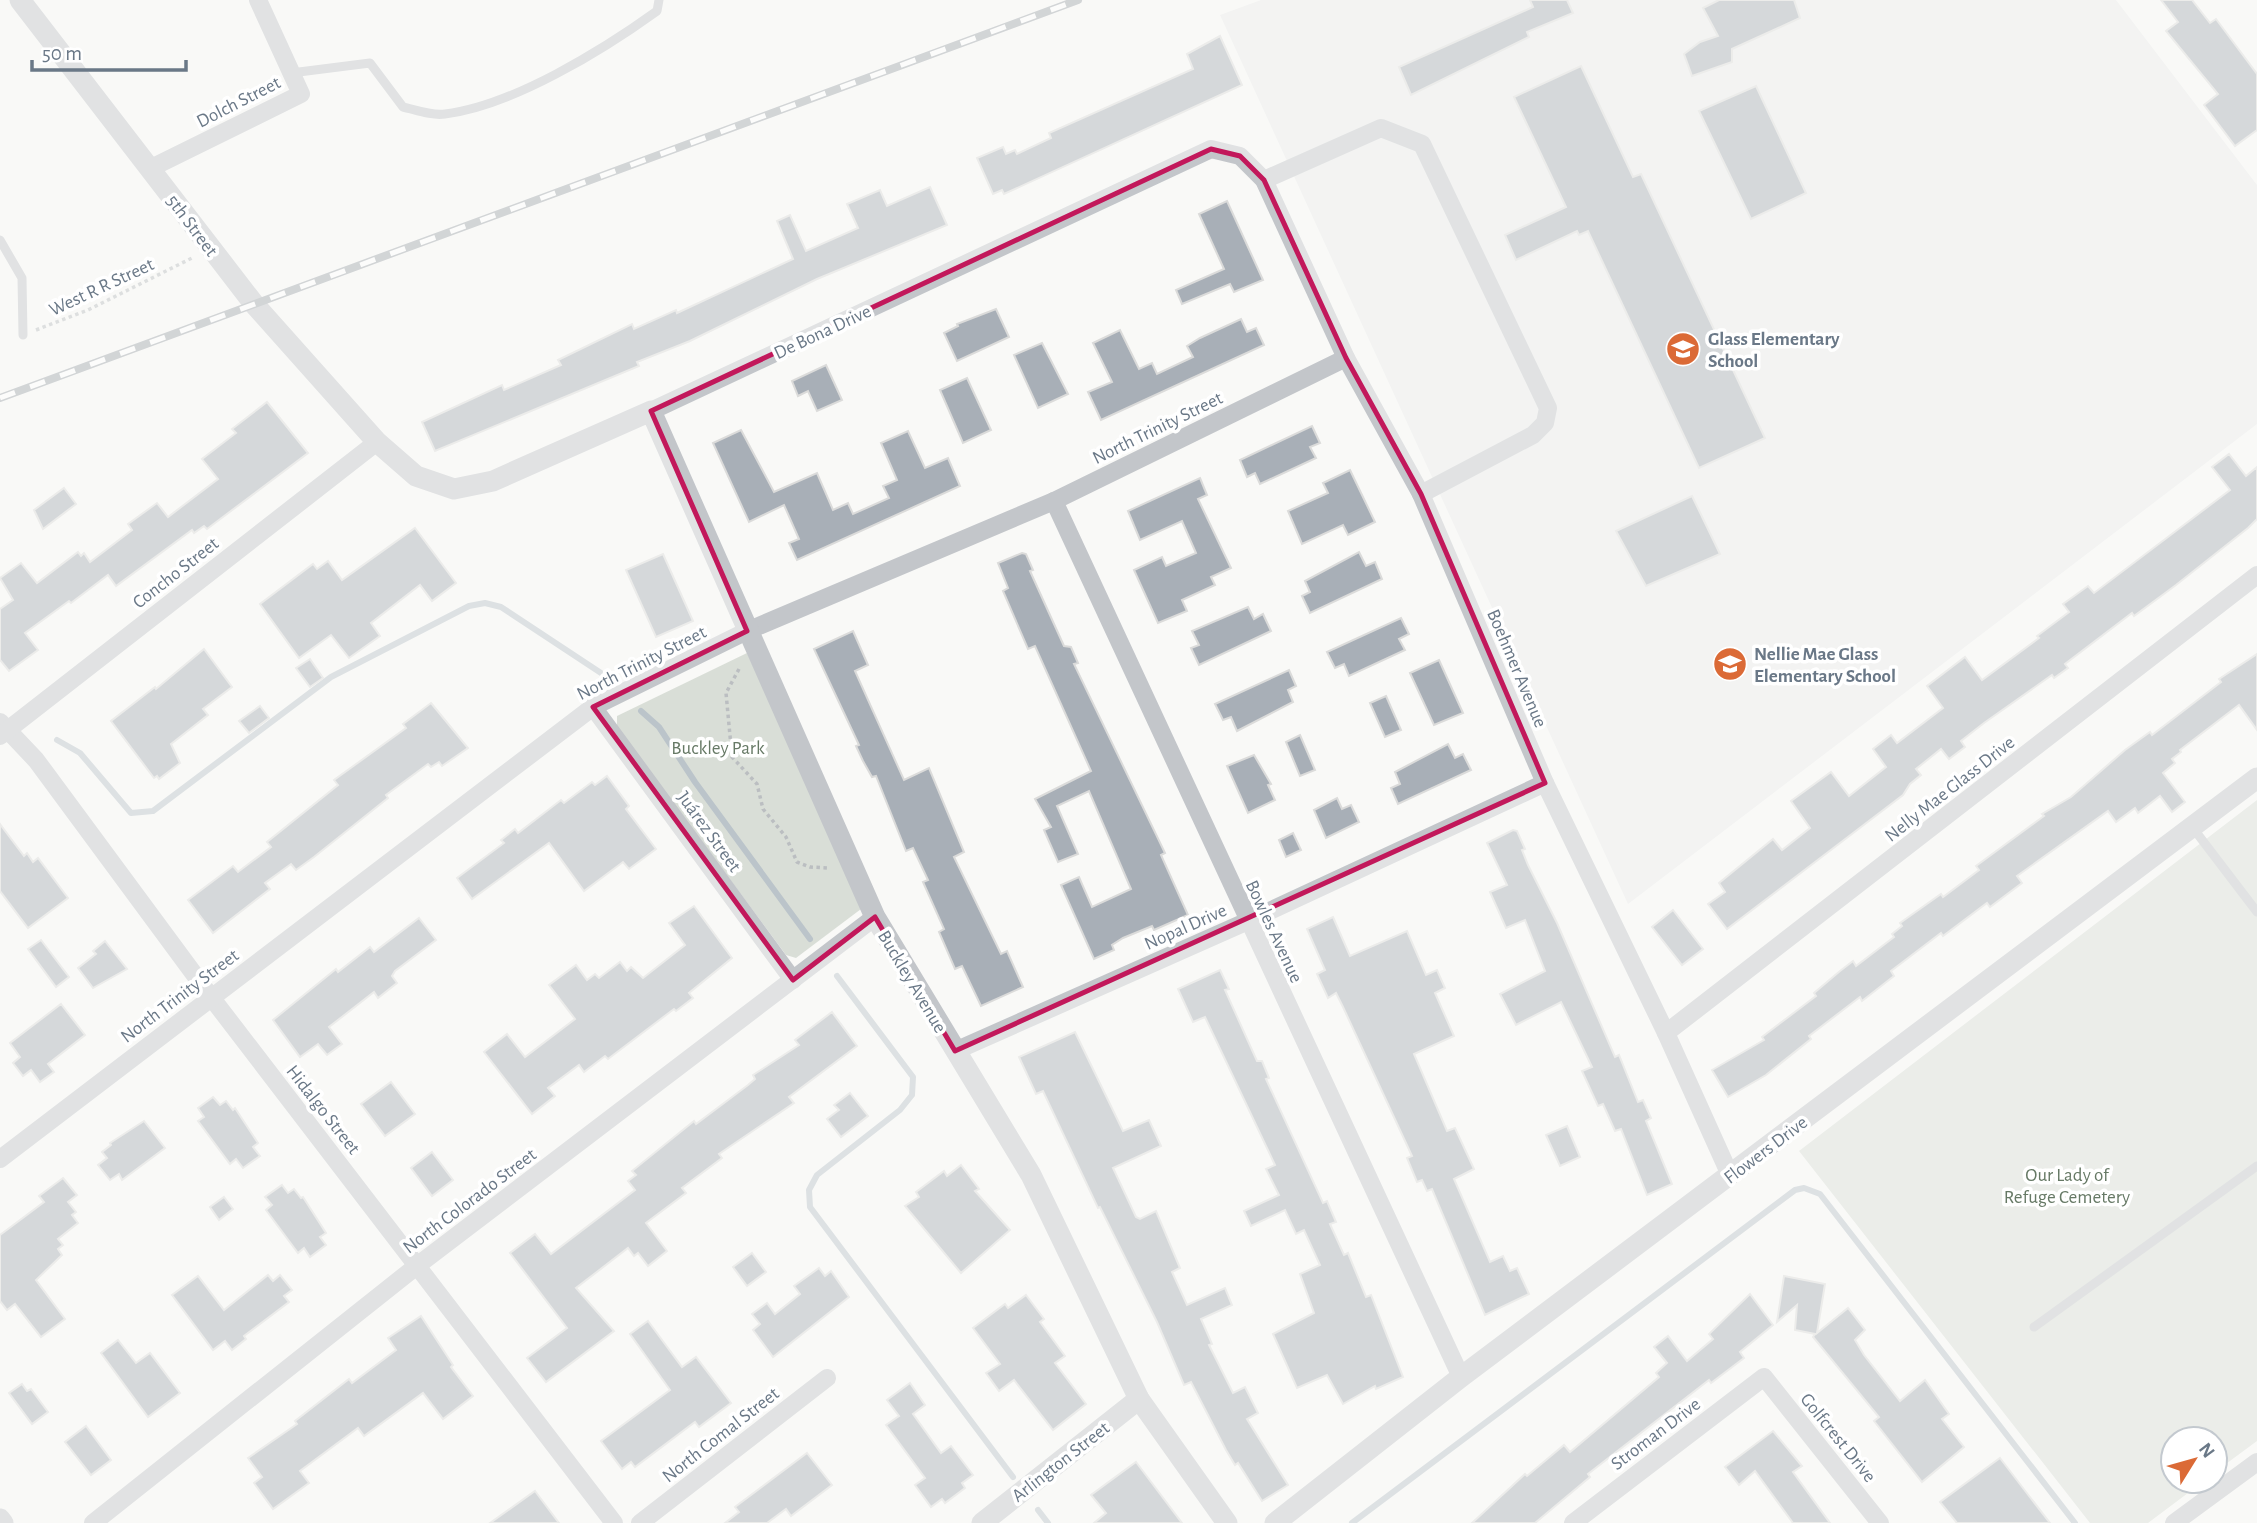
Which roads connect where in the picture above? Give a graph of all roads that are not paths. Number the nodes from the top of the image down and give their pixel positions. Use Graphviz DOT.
graph roads {
  1 [pos="20,0"];
  2 [pos="258,0"];
  3 [pos="659,0"];
  4 [pos="291,73"];
  5 [pos="151,168"];
  6 [pos="1264,180"];
  7 [pos="0,240"];
  8 [pos="23,335"];
  9 [pos="1346,358"];
  10 [pos="651,411"];
  11 [pos="377,442"];
  12 [pos="1420,494"];
  13 [pos="1054,501"];
  14 [pos="2257,575"];
  15 [pos="747,631"];
  16 [pos="593,707"];
  17 [pos="2,730"];
  18 [pos="2257,778"];
  19 [pos="1545,783"];
  20 [pos="2193,828"];
  21 [pos="2257,912"];
  22 [pos="875,917"];
  23 [pos="1248,921"];
  24 [pos="793,980"];
  25 [pos="211,997"];
  26 [pos="1666,1034"];
  27 [pos="955,1051"];
  28 [pos="0,1159"];
  29 [pos="2257,1166"];
  30 [pos="1730,1175"];
  31 [pos="418,1265"];
  32 [pos="2034,1327"];
  33 [pos="1461,1377"];
  34 [pos="1764,1377"];
  35 [pos="827,1378"];
  36 [pos="1139,1399"];
  37 [pos="2257,1462"];
  38 [pos="0,1518"];
  39 [pos="4,1523"];
  40 [pos="93,1523"];
  41 [pos="614,1523"];
  42 [pos="640,1523"];
  43 [pos="982,1523"];
  44 [pos="1227,1523"];
  45 [pos="1275,1523"];
  46 [pos="1573,1523"];
  47 [pos="1880,1523"];
  48 [pos="2174,1523"];
  1 -- 5 [label="street, 5th Street"];
  2 -- 4 [label="street, Dolch Street"];
  3 -- 4 [label="lane"];
  4 -- 5 [label="street, Dolch Street"];
  5 -- 11 [label="street, 5th Street"];
  6 -- 9 [label="street, Boehmer Avenue"];
  6 -- 10 [label="street, De Bona Drive"];
  6 -- 12 [label="street"];
  7 -- 8 [label="lane"];
  9 -- 12 [label="street, Boehmer Avenue"];
  9 -- 13 [label="street, North Trinity Street"];
  10 -- 11 [label="street, De Bona Drive"];
  10 -- 15 [label="street, Buckley Avenue"];
  11 -- 17 [label="street, Concho Street"];
  12 -- 19 [label="street, Boehmer Avenue"];
  13 -- 15 [label="street, North Trinity Street"];
  13 -- 23 [label="street, Bowles Avenue"];
  14 -- 26 [label="street, Nelly Mae Glass Drive"];
  15 -- 16 [label="street, North Trinity Street"];
  15 -- 22 [label="street, Buckley Avenue"];
  16 -- 24 [label="street, Juárez Street"];
  16 -- 25 [label="street, North Trinity Street"];
  17 -- 25 [label="street, Hidalgo Street"];
  18 -- 20 [label="street, Flowers Drive"];
  19 -- 23 [label="street, Nopal Drive"];
  19 -- 26 [label="street, Boehmer Avenue"];
  20 -- 21 [label="lane"];
  20 -- 30 [label="street, Flowers Drive"];
  22 -- 24 [label="street, North Colorado Street"];
  22 -- 27 [label="street, Buckley Avenue"];
  23 -- 27 [label="street, Nopal Drive"];
  23 -- 33 [label="street, Bowles Avenue"];
  24 -- 31 [label="street, North Colorado Street"];
  25 -- 28 [label="street, North Trinity Street"];
  25 -- 31 [label="street, Hidalgo Street"];
  26 -- 30 [label="street, Boehmer Avenue"];
  27 -- 36 [label="street, Buckley Avenue"];
  29 -- 32 [label="lane"];
  30 -- 33 [label="street, Flowers Drive"];
  31 -- 40 [label="street, North Colorado Street"];
  31 -- 41 [label="street, Hidalgo Street"];
  33 -- 45 [label="street, Flowers Drive"];
  34 -- 46 [label="street, Stroman Drive"];
  34 -- 47 [label="street, Golfcrest Drive"];
  35 -- 42 [label="street, North Comal Street"];
  36 -- 43 [label="street, Arlington Street"];
  36 -- 44 [label="street, Buckley Avenue"];
  37 -- 48 [label="street"];
  38 -- 39 [label="street"];
}
